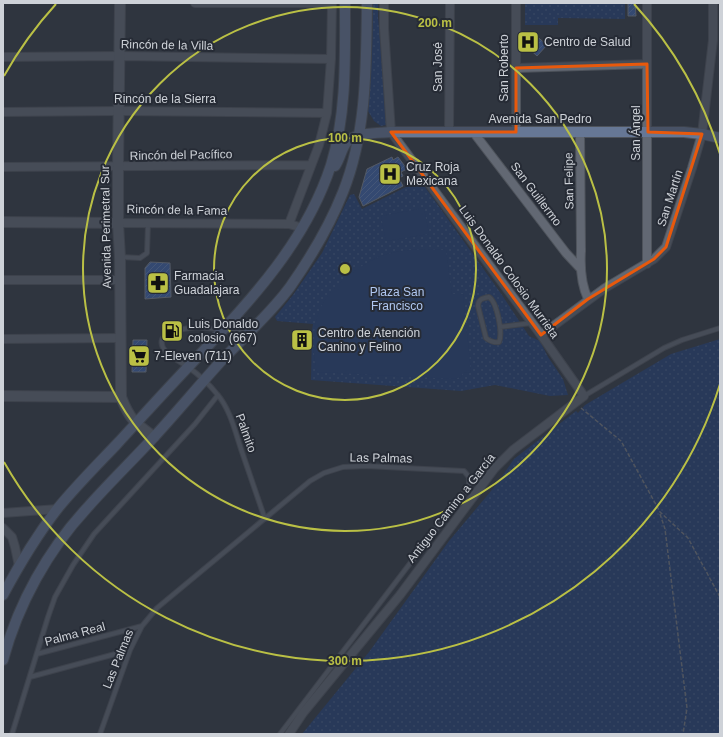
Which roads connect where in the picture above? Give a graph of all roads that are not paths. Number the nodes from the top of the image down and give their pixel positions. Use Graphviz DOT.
graph roads {
  1 [pos="120,3"];
  2 [pos="195,3"];
  3 [pos="332,3"];
  4 [pos="345,3"];
  5 [pos="367,3"];
  6 [pos="384,3"];
  7 [pos="450,3"];
  8 [pos="516,3"];
  9 [pos="647,3"];
  10 [pos="713,3"];
  11 [pos="120,56"];
  12 [pos="3,57"];
  13 [pos="331,58"];
  14 [pos="647,64"];
  15 [pos="516,68"];
  16 [pos="119,111"];
  17 [pos="3,112"];
  18 [pos="327,113"];
  19 [pos="391,132"];
  20 [pos="449,132"];
  21 [pos="516,132"];
  22 [pos="580,132"];
  23 [pos="648,132"];
  24 [pos="474,133"];
  25 [pos="702,134"];
  26 [pos="359,136"];
  27 [pos="719,138"];
  28 [pos="310,165"];
  29 [pos="3,167"];
  30 [pos="118,167"];
  31 [pos="328,173"];
  32 [pos="3,222"];
  33 [pos="118,223"];
  34 [pos="148,223"];
  35 [pos="289,224"];
  36 [pos="303,228"];
  37 [pos="120,257"];
  38 [pos="647,264"];
  39 [pos="580,268"];
  40 [pos="3,280"];
  41 [pos="121,280"];
  42 [pos="588,299"];
  43 [pos="532,322"];
  44 [pos="500,327"];
  45 [pos="720,328"];
  46 [pos="223,329"];
  47 [pos="177,330"];
  48 [pos="249,332"];
  49 [pos="167,333"];
  50 [pos="541,335"];
  51 [pos="120,338"];
  52 [pos="3,339"];
  53 [pos="188,367"];
  54 [pos="204,380"];
  55 [pos="218,395"];
  56 [pos="3,396"];
  57 [pos="584,396"];
  58 [pos="121,397"];
  59 [pos="136,424"];
  60 [pos="154,437"];
  61 [pos="58,509"];
  62 [pos="3,513"];
  63 [pos="265,519"];
  64 [pos="3,528"];
  65 [pos="19,566"];
  66 [pos="3,595"];
  67 [pos="142,626"];
  68 [pos="130,650"];
  69 [pos="37,654"];
  70 [pos="3,660"];
  71 [pos="30,678"];
  72 [pos="12,734"];
  73 [pos="100,734"];
  74 [pos="280,734"];
  75 [pos="289,734"];
  1 -- 11 [label="street, Avenida Perimetral Sur"];
  2 -- 3 [label="street"];
  3 -- 13 [label="street"];
  4 -- 31 [label="main road"];
  5 -- 26 [label="main road"];
  6 -- 19 [label="street"];
  7 -- 20 [label="street, San José"];
  8 -- 15 [label="street, San Roberto"];
  9 -- 14 [label="street, San Ángel"];
  10 -- 25 [label="street, San Martín"];
  11 -- 12 [label="street, Rincón de la Villa"];
  11 -- 13 [label="street, Rincón de la Villa"];
  11 -- 16 [label="street, Avenida Perimetral Sur"];
  13 -- 18 [label="street"];
  14 -- 15 [label="street"];
  14 -- 23 [label="street, San Ángel"];
  15 -- 21 [label="street, San Roberto"];
  16 -- 17 [label="street, Rincón de la Sierra"];
  16 -- 18 [label="street, Rincón de la Sierra"];
  16 -- 30 [label="street, Avenida Perimetral Sur"];
  18 -- 28 [label="street"];
  19 -- 20 [label="main road, Avenida San Pedro"];
  19 -- 26 [label="main road, Avenida San Pedro"];
  19 -- 43 [label="street, Luis Donaldo Colosio Murrieta"];
  20 -- 24 [label="main road, Avenida San Pedro"];
  21 -- 22 [label="main road, Avenida San Pedro"];
  21 -- 24 [label="main road, Avenida San Pedro"];
  22 -- 23 [label="main road, Avenida San Pedro"];
  22 -- 39 [label="street, San Felipe"];
  23 -- 25 [label="main road, Avenida San Pedro"];
  23 -- 38 [label="street, San Ángel"];
  24 -- 39 [label="street, San Guillermo"];
  25 -- 27 [label="main road, Avenida San Pedro"];
  25 -- 38 [label="street, San Martín"];
  26 -- 31 [label="main road"];
  26 -- 48 [label="main road"];
  28 -- 30 [label="street, Rincón del Pacífico"];
  28 -- 35 [label="street"];
  29 -- 30 [label="street, Rincón del Pacífico"];
  30 -- 33 [label="street, Avenida Perimetral Sur"];
  31 -- 36 [label="main road"];
  32 -- 33 [label="street, Rincón de la Fama"];
  33 -- 34 [label="street, Rincón de la Fama"];
  33 -- 37 [label="street, Avenida Perimetral Sur"];
  34 -- 35 [label="street, Rincón de la Fama"];
  34 -- 37 [label="lane"];
  35 -- 36 [label="street, Rincón de la Fama"];
  36 -- 46 [label="main road"];
  37 -- 41 [label="street, Avenida Perimetral Sur"];
  38 -- 42 [label="street, San Martín"];
  39 -- 42 [label="street, San Felipe"];
  40 -- 41 [label="street"];
  41 -- 51 [label="street, Avenida Perimetral Sur"];
  42 -- 50 [label="street, San Martín"];
  43 -- 44 [label="lane"];
  43 -- 50 [label="street, Luis Donaldo Colosio Murrieta"];
  44 -- 44 [label="lane"];
  45 -- 57 [label="lane, Antiguo Camino a García"];
  46 -- 47 [label="lane"];
  46 -- 48 [label="lane"];
  46 -- 53 [label="main road"];
  48 -- 54 [label="main road"];
  49 -- 53 [label="lane, Palmito"];
  50 -- 57 [label="street, Luis Donaldo Colosio Murrieta"];
  51 -- 52 [label="street"];
  51 -- 58 [label="street, Avenida Perimetral Sur"];
  53 -- 54 [label="lane, Palmito"];
  53 -- 59 [label="main road"];
  54 -- 55 [label="lane, Palmito"];
  54 -- 60 [label="main road"];
  55 -- 63 [label="lane, Palmito"];
  55 -- 69 [label="lane"];
  56 -- 58 [label="street"];
  57 -- 75 [label="street, Antiguo Camino a García"];
  58 -- 59 [label="street, Avenida Perimetral Sur"];
  59 -- 60 [label="street, Avenida Perimetral Sur"];
  59 -- 61 [label="main road"];
  60 -- 70 [label="main road"];
  61 -- 62 [label="street"];
  61 -- 65 [label="main road"];
  63 -- 67 [label="lane, Las Palmas"];
  63 -- 74 [label="lane, Las Palmas"];
  64 -- 65 [label="street"];
  65 -- 66 [label="main road"];
  67 -- 68 [label="lane, Las Palmas"];
  67 -- 69 [label="lane, Palma Real"];
  68 -- 71 [label="lane"];
  68 -- 73 [label="lane, Las Palmas"];
  69 -- 71 [label="lane"];
  71 -- 72 [label="lane"];
}
